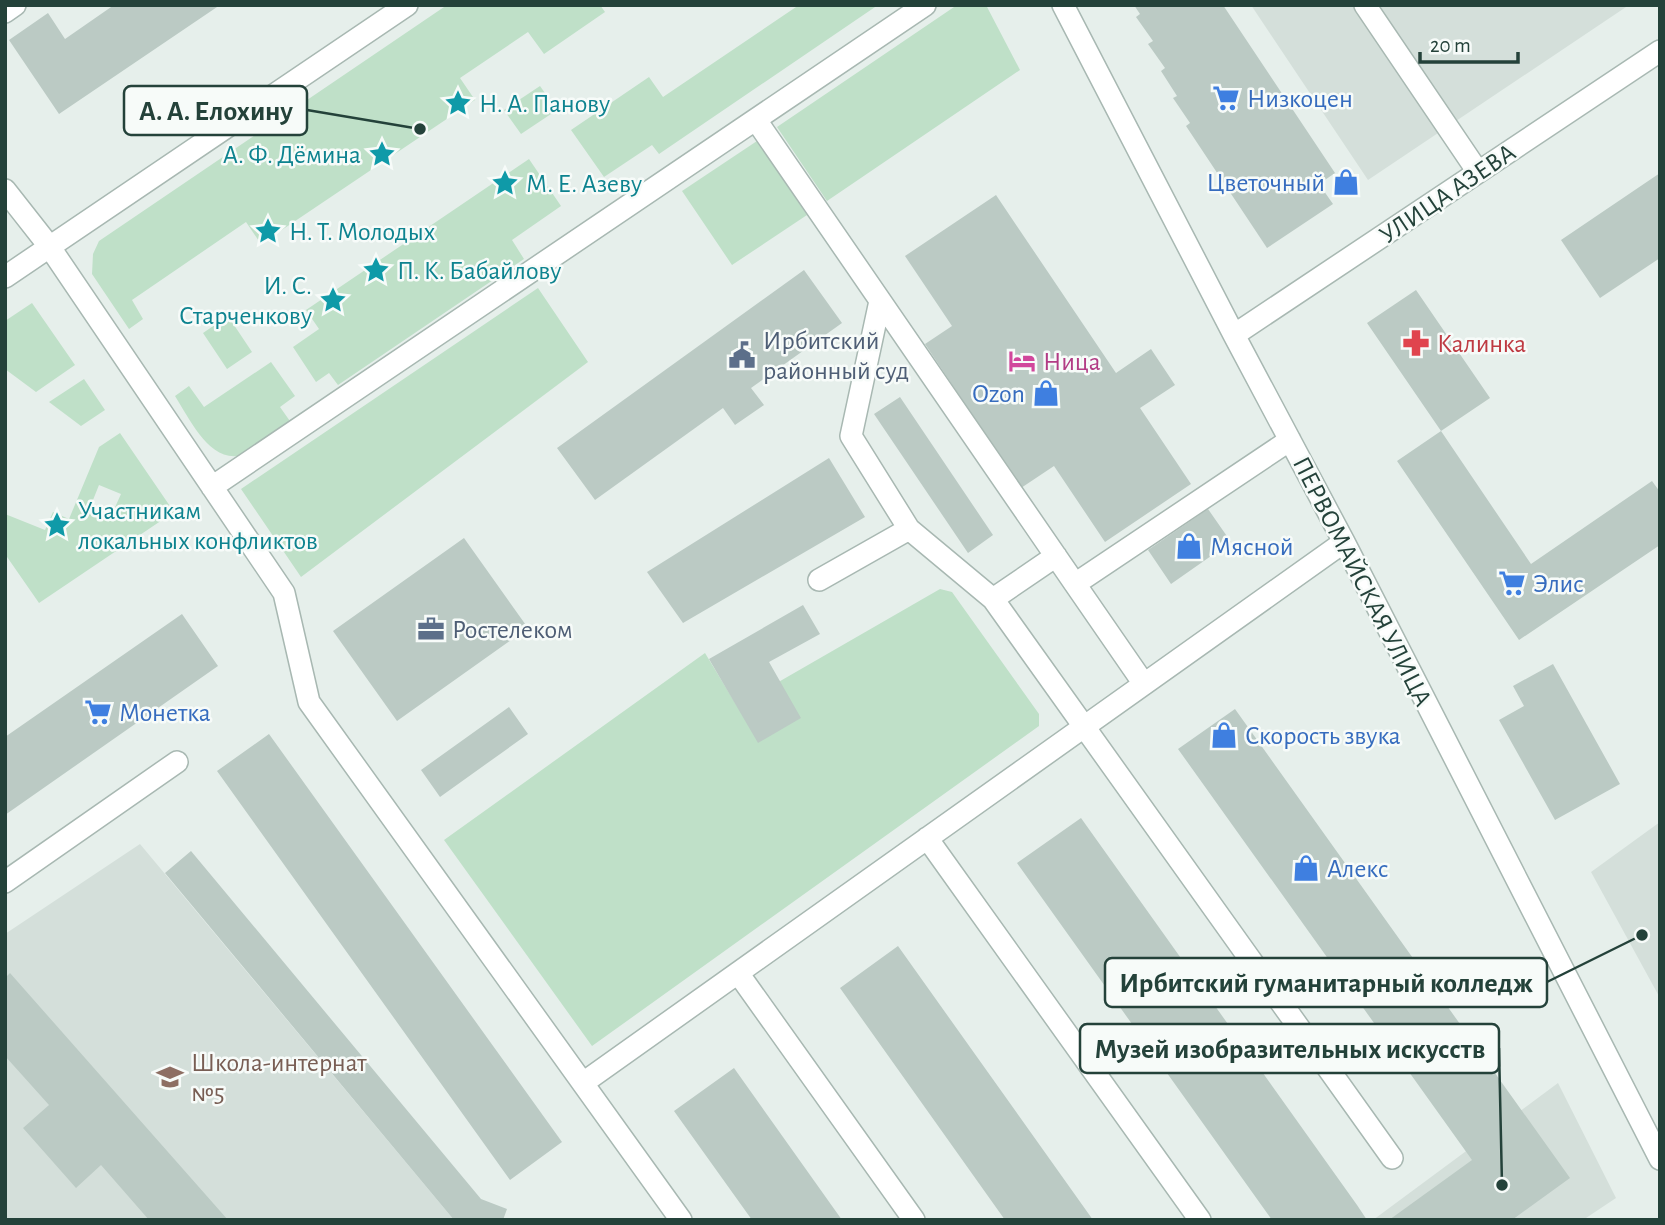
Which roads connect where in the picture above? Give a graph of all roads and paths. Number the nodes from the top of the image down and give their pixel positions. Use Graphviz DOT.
graph roads {
  1 [pos="15,5"];
  2 [pos="407,5"];
  3 [pos="925,5"];
  4 [pos="1062,5"];
  5 [pos="1365,5"];
  6 [pos="5,12"];
  7 [pos="1660,51"];
  8 [pos="756,120"];
  9 [pos="1478,172"];
  10 [pos="5,190"];
  11 [pos="49,246"];
  12 [pos="5,276"];
  13 [pos="880,301"];
  14 [pos="1234,335"];
  15 [pos="1290,440"];
  16 [pos="212,487"];
  17 [pos="909,529"];
  18 [pos="1344,542"];
  19 [pos="1056,556"];
  20 [pos="819,580"];
  21 [pos="1075,584"];
  22 [pos="993,599"];
  23 [pos="1144,684"];
  24 [pos="1084,727"];
  25 [pos="177,762"];
  26 [pos="927,838"];
  27 [pos="5,882"];
  28 [pos="738,973"];
  29 [pos="583,1083"];
  30 [pos="1392,1158"];
  31 [pos="1660,1159"];
  32 [pos="681,1220"];
  33 [pos="914,1220"];
  34 [pos="1200,1220"];
  1 -- 6 [label="street"];
  2 -- 11 [label="street"];
  3 -- 8 [label="street"];
  4 -- 14 [label="street, ПЕРВОМАЙСКАЯ УЛИЦА"];
  5 -- 9 [label="street"];
  7 -- 9 [label="street, УЛИЦА АЗЕВА"];
  8 -- 13 [label="street"];
  8 -- 16 [label="street"];
  9 -- 14 [label="street, УЛИЦА АЗЕВА"];
  10 -- 11 [label="street"];
  11 -- 12 [label="street"];
  11 -- 16 [label="street"];
  13 -- 17 [label="street"];
  13 -- 19 [label="street"];
  14 -- 15 [label="street, ПЕРВОМАЙСКАЯ УЛИЦА"];
  15 -- 18 [label="street, ПЕРВОМАЙСКАЯ УЛИЦА"];
  15 -- 21 [label="street"];
  16 -- 29 [label="street"];
  17 -- 20 [label="street"];
  17 -- 22 [label="street"];
  18 -- 23 [label="street"];
  18 -- 31 [label="street, ПЕРВОМАЙСКАЯ УЛИЦА"];
  19 -- 21 [label="street"];
  19 -- 22 [label="street"];
  21 -- 23 [label="street"];
  22 -- 24 [label="street"];
  23 -- 24 [label="street"];
  24 -- 26 [label="street"];
  24 -- 30 [label="street"];
  25 -- 27 [label="street"];
  26 -- 28 [label="street"];
  26 -- 34 [label="street"];
  28 -- 29 [label="street"];
  28 -- 33 [label="street"];
  29 -- 32 [label="street"];
}
